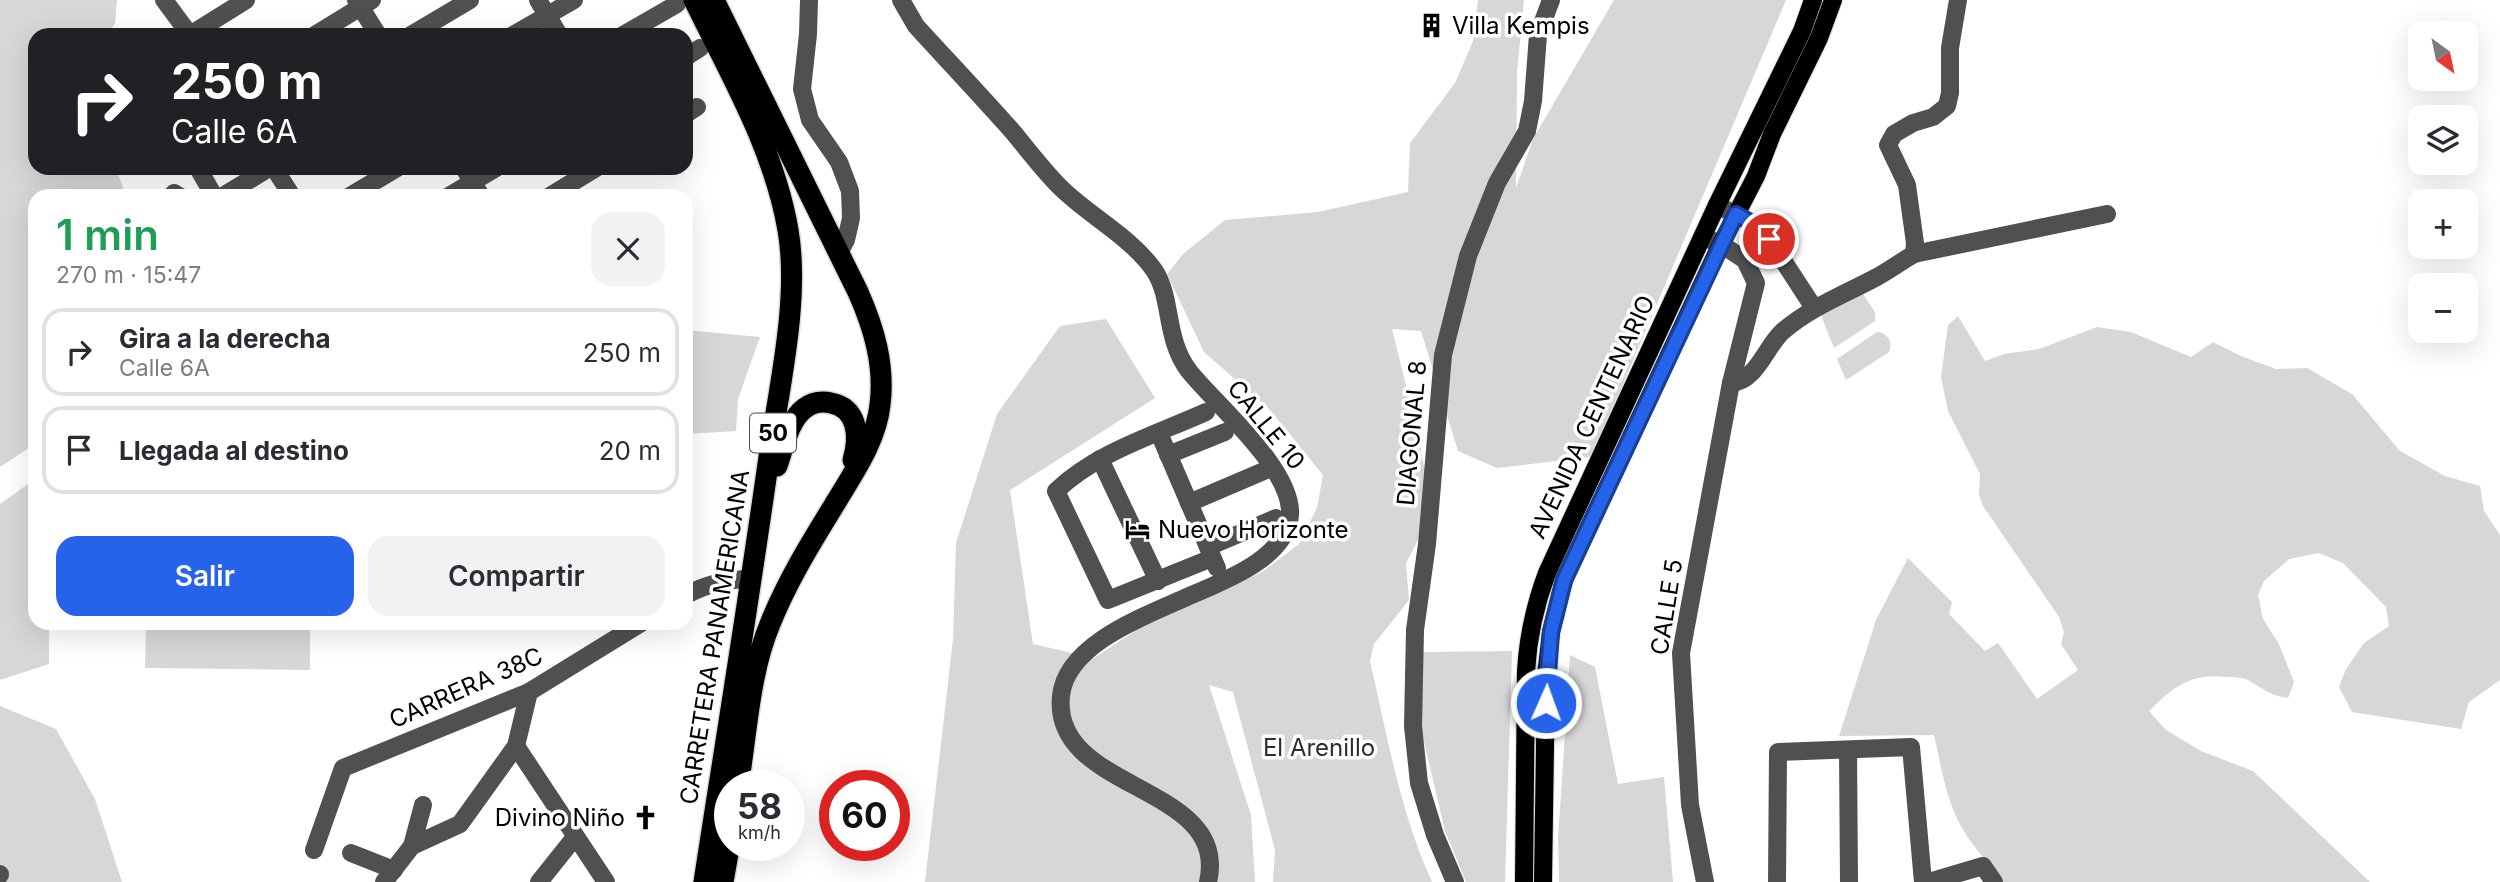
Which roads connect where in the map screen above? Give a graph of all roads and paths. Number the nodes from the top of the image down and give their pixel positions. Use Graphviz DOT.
graph roads {
  1 [pos="164,0"];
  2 [pos="246,0"];
  3 [pos="470,0"];
  4 [pos="574,0"];
  5 [pos="714,0"];
  6 [pos="809,0"];
  7 [pos="901,0"];
  8 [pos="1551,0"];
  9 [pos="1813,0"];
  10 [pos="1833,0"];
  11 [pos="1958,0"];
  12 [pos="362,2"];
  13 [pos="686,2"];
  14 [pos="543,7"];
  15 [pos="185,28"];
  16 [pos="201,28"];
  17 [pos="324,28"];
  18 [pos="375,28"];
  19 [pos="423,28"];
  20 [pos="520,28"];
  21 [pos="555,28"];
  22 [pos="636,28"];
  23 [pos="1766,103"];
  24 [pos="1784,112"];
  25 [pos="264,175"];
  26 [pos="385,175"];
  27 [pos="584,175"];
  28 [pos="237,189"];
  29 [pos="362,189"];
  30 [pos="562,189"];
  31 [pos="1717,205"];
  32 [pos="1736,214"];
  33 [pos="2107,214"];
  34 [pos="1703,237"];
  35 [pos="1721,244"];
  36 [pos="840,251"];
  37 [pos="1914,254"];
  38 [pos="1814,308"];
  39 [pos="1731,383"];
  40 [pos="1206,412"];
  41 [pos="1225,432"];
  42 [pos="1159,433"];
  43 [pos="1168,455"];
  44 [pos="1100,459"];
  45 [pos="1270,468"];
  46 [pos="838,497"];
  47 [pos="1189,503"];
  48 [pos="1276,519"];
  49 [pos="760,524"];
  50 [pos="1210,553"];
  51 [pos="750,579"];
  52 [pos="1158,581"];
  53 [pos="1222,581"];
  54 [pos="693,592"];
  55 [pos="630,630"];
  56 [pos="529,692"];
  57 [pos="516,746"];
  58 [pos="1848,750"];
  59 [pos="741,770"];
  60 [pos="424,805"];
  61 [pos="575,837"];
  62 [pos="412,846"];
  63 [pos="314,850"];
  64 [pos="351,853"];
  65 [pos="727,861"];
  66 [pos="389,876"];
  67 [pos="539,882"];
  68 [pos="606,882"];
  69 [pos="704,882"];
  70 [pos="723,882"];
  71 [pos="1208,882"];
  72 [pos="1455,882"];
  73 [pos="1524,882"];
  74 [pos="1543,882"];
  75 [pos="1705,882"];
  76 [pos="1777,882"];
  77 [pos="1849,882"];
  78 [pos="1923,882"];
  79 [pos="1929,882"];
  80 [pos="1994,882"];
  1 -- 15 [label="street"];
  2 -- 16 [label="street"];
  3 -- 19 [label="street"];
  4 -- 14 [label="street"];
  5 -- 36 [label="highway, CARRETERA PANAMERICANA"];
  6 -- 36 [label="street"];
  7 -- 53 [label="street, CALLE 10"];
  8 -- 72 [label="street, DIAGONAL 8"];
  9 -- 23 [label="main road, AVENIDA CENTENARIO"];
  10 -- 24 [label="main road, AVENIDA CENTENARIO"];
  11 -- 37 [label="street"];
  12 -- 17 [label="street"];
  12 -- 18 [label="street"];
  13 -- 22 [label="street"];
  13 -- 49 [label="highway, CARRETERA PANAMERICANA / 50"];
  14 -- 20 [label="street"];
  14 -- 21 [label="street"];
  23 -- 24 [label="main road"];
  23 -- 31 [label="main road, AVENIDA CENTENARIO"];
  24 -- 32 [label="main road, AVENIDA CENTENARIO"];
  25 -- 28 [label="street"];
  26 -- 29 [label="street"];
  27 -- 30 [label="street"];
  31 -- 32 [label="street"];
  31 -- 34 [label="main road, AVENIDA CENTENARIO"];
  32 -- 35 [label="main road, AVENIDA CENTENARIO"];
  32 -- 38 [label="street"];
  33 -- 37 [label="street"];
  34 -- 35 [label="street, CALLE 5"];
  34 -- 73 [label="main road, AVENIDA CENTENARIO"];
  35 -- 39 [label="street, CALLE 5"];
  35 -- 74 [label="main road, AVENIDA CENTENARIO"];
  36 -- 46 [label="highway, CARRETERA PANAMERICANA"];
  37 -- 38 [label="street"];
  38 -- 39 [label="street"];
  39 -- 75 [label="street, CALLE 5"];
  40 -- 42 [label="street"];
  41 -- 43 [label="street"];
  42 -- 43 [label="street"];
  42 -- 44 [label="street"];
  43 -- 47 [label="street"];
  44 -- 52 [label="street"];
  44 -- 52 [label="street"];
  45 -- 47 [label="street"];
  46 -- 49 [label="highway"];
  46 -- 59 [label="highway, CARRETERA PANAMERICANA"];
  47 -- 50 [label="street"];
  48 -- 50 [label="street"];
  49 -- 51 [label="highway, CARRETERA PANAMERICANA / 50"];
  50 -- 52 [label="street"];
  50 -- 53 [label="street"];
  51 -- 54 [label="street"];
  51 -- 69 [label="highway, CARRETERA PANAMERICANA / 50"];
  53 -- 71 [label="street, CALLE 10"];
  55 -- 56 [label="street, CARRERA 38C"];
  56 -- 57 [label="street"];
  56 -- 63 [label="street, CARRERA 38C"];
  57 -- 61 [label="street"];
  57 -- 62 [label="street"];
  58 -- 76 [label="street"];
  58 -- 77 [label="street"];
  58 -- 78 [label="street"];
  60 -- 62 [label="street"];
  61 -- 67 [label="street"];
  61 -- 68 [label="street"];
  62 -- 66 [label="street"];
  64 -- 66 [label="street"];
  65 -- 70 [label="highway"];
  79 -- 80 [label="street"];
}
